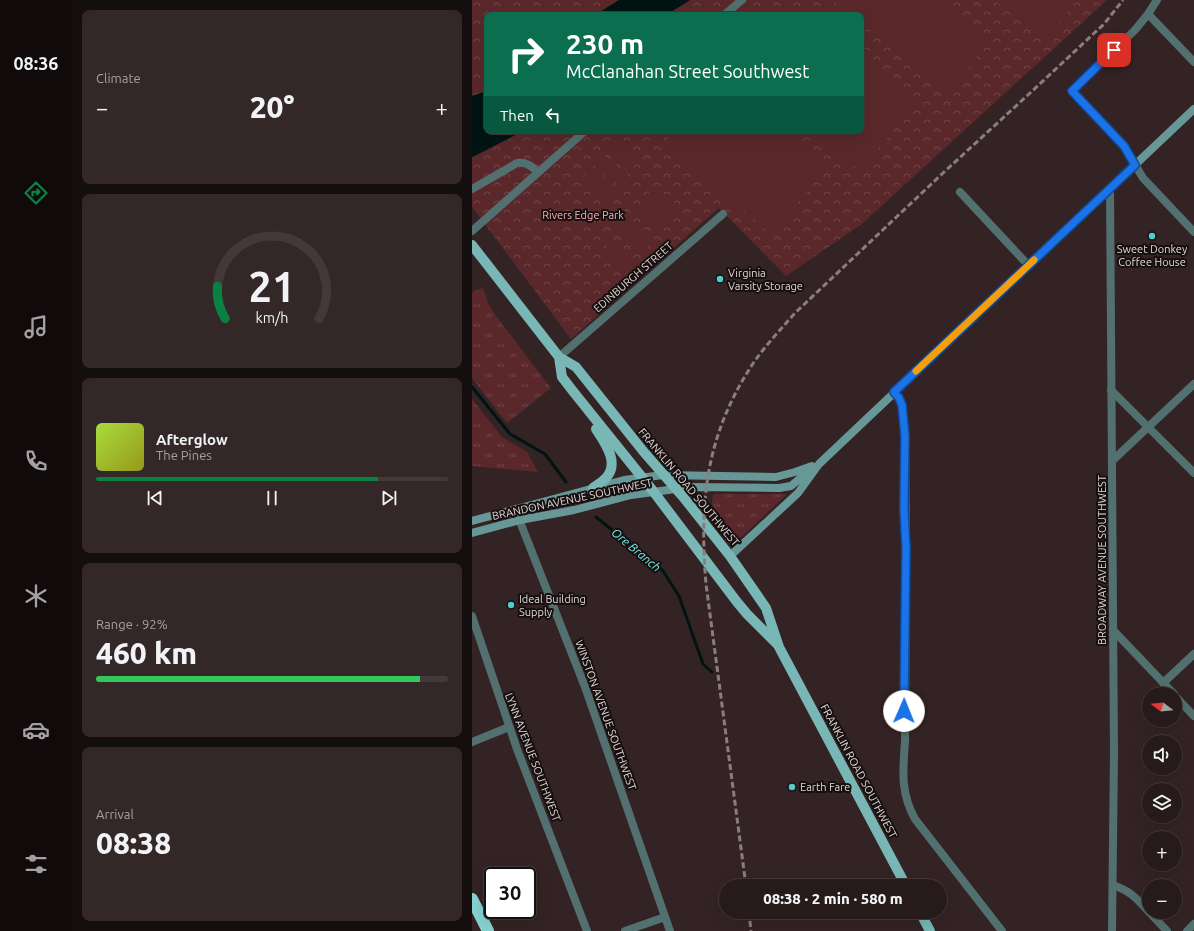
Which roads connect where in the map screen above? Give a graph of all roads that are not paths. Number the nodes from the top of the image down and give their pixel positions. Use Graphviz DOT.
graph roads {
  1 [pos="742,0"];
  2 [pos="1157,0"];
  3 [pos="728,12"];
  4 [pos="1148,14"];
  5 [pos="1194,62"];
  6 [pos="1194,109"];
  7 [pos="582,134"];
  8 [pos="1135,165"];
  9 [pos="538,172"];
  10 [pos="1110,188"];
  11 [pos="472,189"];
  12 [pos="960,192"];
  13 [pos="723,214"];
  14 [pos="472,232"];
  15 [pos="1194,232"];
  16 [pos="472,245"];
  17 [pos="1028,266"];
  18 [pos="559,357"];
  19 [pos="1194,384"];
  20 [pos="572,390"];
  21 [pos="1111,390"];
  22 [pos="894,392"];
  23 [pos="1149,427"];
  24 [pos="1112,461"];
  25 [pos="819,464"];
  26 [pos="1194,473"];
  27 [pos="663,475"];
  28 [pos="643,478"];
  29 [pos="593,488"];
  30 [pos="675,489"];
  31 [pos="653,492"];
  32 [pos="516,509"];
  33 [pos="472,520"];
  34 [pos="520,520"];
  35 [pos="472,533"];
  36 [pos="730,556"];
  37 [pos="472,616"];
  38 [pos="1113,630"];
  39 [pos="779,647"];
  40 [pos="1194,654"];
  41 [pos="1163,683"];
  42 [pos="1167,687"];
  43 [pos="1182,703"];
  44 [pos="1194,716"];
  45 [pos="509,727"];
  46 [pos="472,742"];
  47 [pos="902,879"];
  48 [pos="1113,885"];
  49 [pos="472,899"];
  50 [pos="1142,905"];
  51 [pos="665,916"];
  52 [pos="924,919"];
  53 [pos="1156,919"];
  54 [pos="1194,924"];
  55 [pos="488,931"];
  56 [pos="587,931"];
  57 [pos="625,931"];
  58 [pos="670,931"];
  59 [pos="930,931"];
  60 [pos="1002,931"];
  61 [pos="1112,931"];
  62 [pos="1167,931"];
  63 [pos="1187,931"];
  1 -- 3 [label="street"];
  2 -- 4 [label="street"];
  4 -- 5 [label="street"];
  4 -- 8 [label="street"];
  6 -- 8 [label="main road"];
  7 -- 9 [label="street"];
  8 -- 10 [label="main road"];
  8 -- 15 [label="street"];
  9 -- 11 [label="street"];
  9 -- 14 [label="street"];
  10 -- 17 [label="main road"];
  10 -- 21 [label="street, BROADWAY AVENUE SOUTHWEST"];
  12 -- 17 [label="street"];
  13 -- 18 [label="street, EDINBURGH STREET"];
  16 -- 18 [label="main road, FRANKLIN ROAD SOUTHWEST"];
  17 -- 22 [label="main road"];
  18 -- 20 [label="main road, FRANKLIN ROAD SOUTHWEST"];
  18 -- 27 [label="main road, FRANKLIN ROAD SOUTHWEST"];
  19 -- 23 [label="street"];
  20 -- 28 [label="main road, FRANKLIN ROAD SOUTHWEST"];
  20 -- 29 [label="main road"];
  21 -- 23 [label="street"];
  21 -- 24 [label="street, BROADWAY AVENUE SOUTHWEST"];
  22 -- 25 [label="main road"];
  22 -- 60 [label="street"];
  23 -- 24 [label="street"];
  23 -- 26 [label="street"];
  24 -- 38 [label="street, BROADWAY AVENUE SOUTHWEST"];
  25 -- 27 [label="main road, BRANDON AVENUE SOUTHWEST"];
  25 -- 30 [label="main road, BRANDON AVENUE SOUTHWEST"];
  25 -- 36 [label="main road"];
  27 -- 28 [label="main road, BRANDON AVENUE SOUTHWEST"];
  27 -- 30 [label="main road, FRANKLIN ROAD SOUTHWEST"];
  28 -- 29 [label="main road, BRANDON AVENUE SOUTHWEST"];
  28 -- 31 [label="main road, FRANKLIN ROAD SOUTHWEST"];
  29 -- 32 [label="main road, BRANDON AVENUE SOUTHWEST"];
  30 -- 31 [label="main road, BRANDON AVENUE SOUTHWEST"];
  30 -- 36 [label="main road, FRANKLIN ROAD SOUTHWEST"];
  31 -- 34 [label="main road, BRANDON AVENUE SOUTHWEST"];
  31 -- 39 [label="main road, FRANKLIN ROAD SOUTHWEST"];
  32 -- 33 [label="main road, BRANDON AVENUE SOUTHWEST"];
  32 -- 34 [label="street, WINSTON AVENUE SOUTHWEST"];
  34 -- 35 [label="main road, BRANDON AVENUE SOUTHWEST"];
  34 -- 51 [label="street, WINSTON AVENUE SOUTHWEST"];
  36 -- 39 [label="main road, FRANKLIN ROAD SOUTHWEST"];
  37 -- 45 [label="street, LYNN AVENUE SOUTHWEST"];
  38 -- 41 [label="street"];
  38 -- 48 [label="street, BROADWAY AVENUE SOUTHWEST"];
  39 -- 47 [label="main road, FRANKLIN ROAD SOUTHWEST"];
  40 -- 41 [label="street"];
  41 -- 42 [label="street"];
  43 -- 44 [label="street"];
  45 -- 46 [label="street"];
  45 -- 56 [label="street, LYNN AVENUE SOUTHWEST"];
  48 -- 50 [label="street"];
  48 -- 61 [label="street, BROADWAY AVENUE SOUTHWEST"];
  49 -- 55 [label="highway"];
  51 -- 57 [label="street"];
  51 -- 58 [label="street, WINSTON AVENUE SOUTHWEST"];
  52 -- 59 [label="main road"];
  53 -- 62 [label="street"];
  54 -- 63 [label="street"];
}
